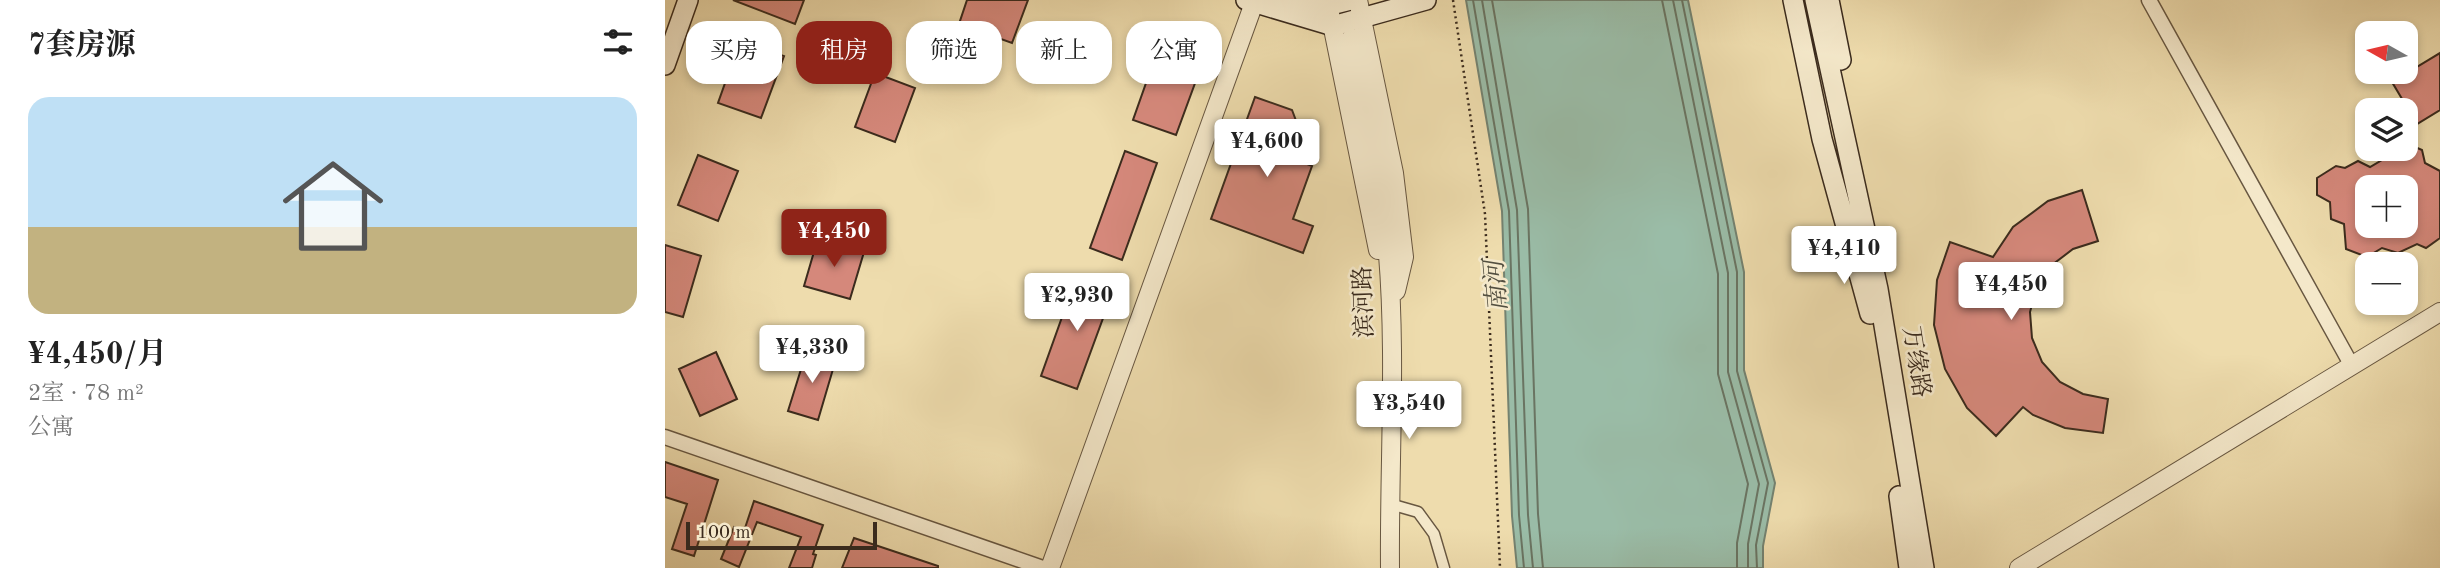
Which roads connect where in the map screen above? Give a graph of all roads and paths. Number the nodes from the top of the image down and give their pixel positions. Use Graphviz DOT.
graph roads {
  1 [pos="688,0"];
  2 [pos="1351,0"];
  3 [pos="1424,0"];
  4 [pos="1453,0"];
  5 [pos="1793,0"];
  6 [pos="1807,0"];
  7 [pos="1815,0"];
  8 [pos="1829,0"];
  9 [pos="2148,0"];
  10 [pos="1250,1"];
  11 [pos="1327,3"];
  12 [pos="1359,10"];
  13 [pos="1333,26"];
  14 [pos="1351,38"];
  15 [pos="665,65"];
  16 [pos="1878,289"];
  17 [pos="2440,312"];
  18 [pos="1870,314"];
  19 [pos="1391,315"];
  20 [pos="2352,366"];
  21 [pos="665,437"];
  22 [pos="1390,504"];
  23 [pos="1043,568"];
  24 [pos="1050,568"];
  25 [pos="1390,568"];
  26 [pos="1444,568"];
  27 [pos="1500,568"];
  28 [pos="1909,568"];
  29 [pos="1924,568"];
  30 [pos="2019,568"];
  1 -- 15 [label="main road"];
  2 -- 11 [label="main road"];
  3 -- 12 [label="main road"];
  4 -- 27 [label="path"];
  5 -- 18 [label="main road"];
  6 -- 18 [label="main road, 万缘路"];
  7 -- 16 [label="main road, 万缘路"];
  8 -- 16 [label="main road"];
  9 -- 20 [label="street"];
  10 -- 11 [label="main road"];
  10 -- 13 [label="main road"];
  10 -- 24 [label="street"];
  11 -- 13 [label="street"];
  12 -- 13 [label="main road"];
  12 -- 19 [label="street"];
  13 -- 19 [label="street"];
  14 -- 19 [label="street, 滨河路"];
  16 -- 29 [label="main road, 万缘路"];
  17 -- 20 [label="street"];
  18 -- 28 [label="main road, 万缘路"];
  19 -- 22 [label="street, 滨河路"];
  20 -- 30 [label="street"];
  21 -- 23 [label="street"];
  22 -- 25 [label="street, 滨河路"];
  22 -- 26 [label="street"];
}
